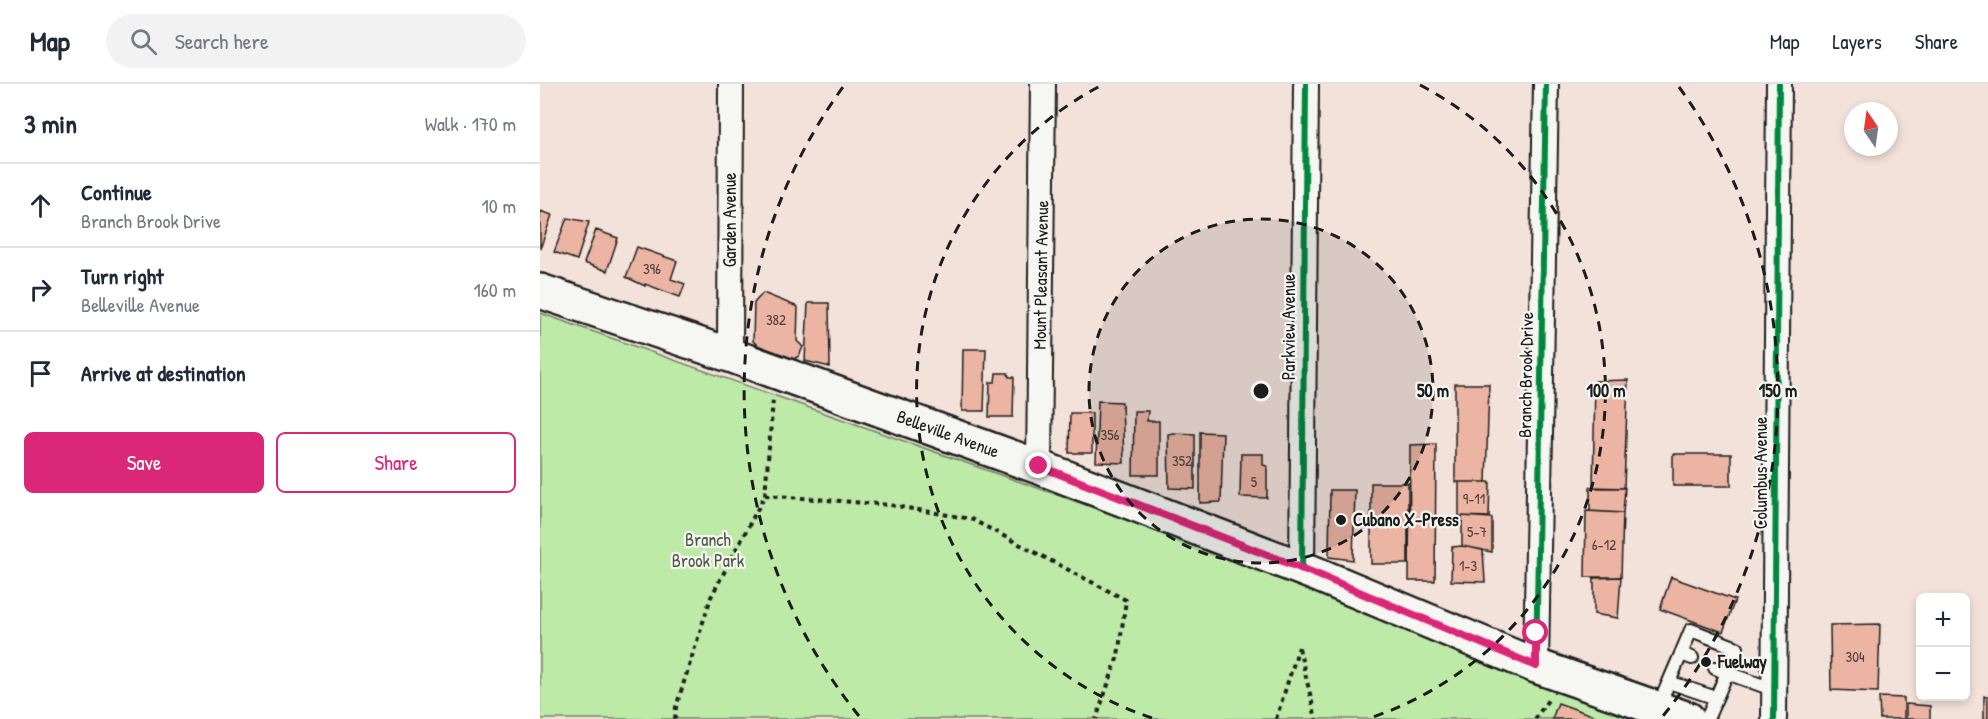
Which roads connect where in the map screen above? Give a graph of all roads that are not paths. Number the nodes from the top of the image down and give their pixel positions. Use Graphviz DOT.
graph roads {
  1 [pos="730,84"];
  2 [pos="1043,84"];
  3 [pos="1306,84"];
  4 [pos="1546,84"];
  5 [pos="1779,84"];
  6 [pos="540,291"];
  7 [pos="730,355"];
  8 [pos="1039,466"];
  9 [pos="1302,569"];
  10 [pos="1536,666"];
  11 [pos="1721,671"];
  12 [pos="1774,690"];
  13 [pos="1663,695"];
  14 [pos="1716,699"];
  15 [pos="1688,719"];
  16 [pos="1707,719"];
  17 [pos="1774,719"];
  1 -- 7 [label="street, Garden Avenue"];
  2 -- 8 [label="street, Mount Pleasant Avenue"];
  3 -- 9 [label="street, Parkview Avenue"];
  4 -- 10 [label="street, Branch Brook Drive"];
  5 -- 12 [label="street, Columbus Avenue"];
  6 -- 7 [label="main road, Belleville Avenue"];
  7 -- 8 [label="main road, Belleville Avenue"];
  8 -- 9 [label="main road, Belleville Avenue"];
  9 -- 10 [label="main road, Belleville Avenue"];
  10 -- 13 [label="main road, Belleville Avenue"];
  11 -- 12 [label="lane"];
  11 -- 13 [label="lane"];
  11 -- 14 [label="lane"];
  12 -- 17 [label="street, Columbus Avenue"];
  13 -- 14 [label="lane"];
  13 -- 15 [label="main road, Belleville Avenue"];
  14 -- 16 [label="lane"];
}
